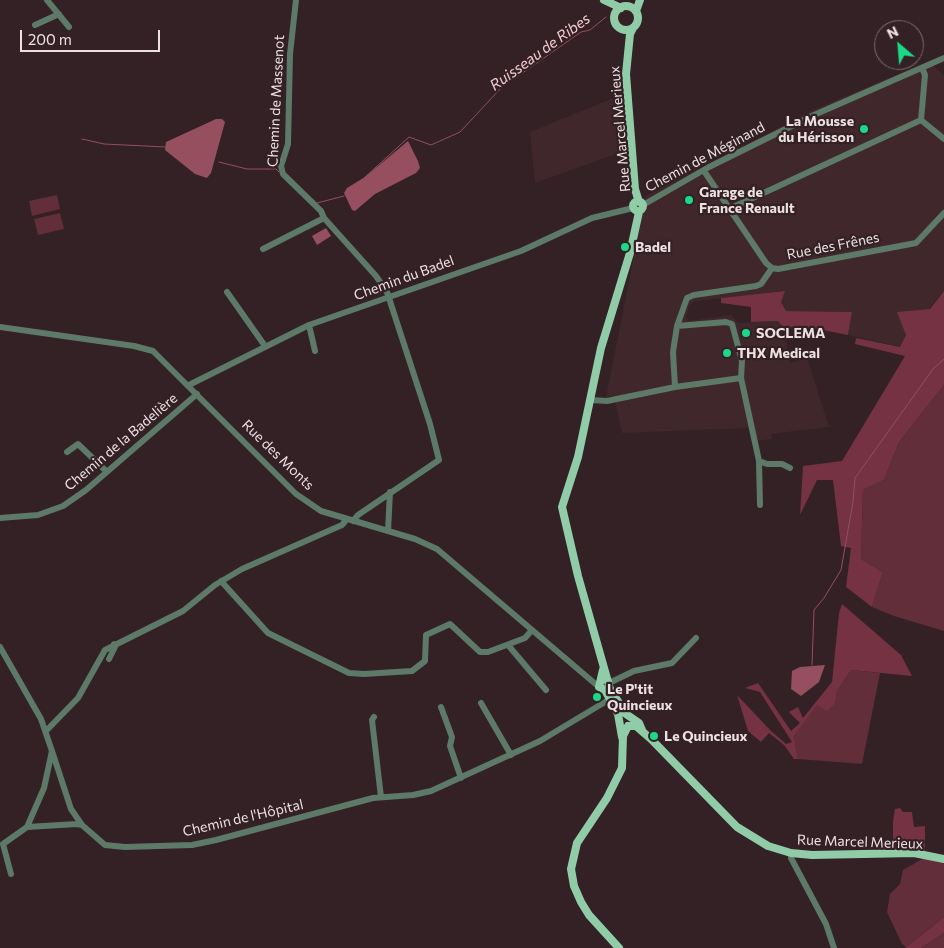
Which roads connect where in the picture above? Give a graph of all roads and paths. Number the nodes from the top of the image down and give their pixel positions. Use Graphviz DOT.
graph roads {
  1 [pos="47,0"];
  2 [pos="296,0"];
  3 [pos="604,0"];
  4 [pos="633,0"];
  5 [pos="640,0"];
  6 [pos="624,7"];
  7 [pos="636,11"];
  8 [pos="59,14"];
  9 [pos="615,14"];
  10 [pos="35,25"];
  11 [pos="69,27"];
  12 [pos="633,28"];
  13 [pos="621,29"];
  14 [pos="627,54"];
  15 [pos="944,58"];
  16 [pos="924,67"];
  17 [pos="917,70"];
  18 [pos="923,70"];
  19 [pos="921,120"];
  20 [pos="944,139"];
  21 [pos="704,172"];
  22 [pos="639,207"];
  23 [pos="729,209"];
  24 [pos="944,213"];
  25 [pos="324,218"];
  26 [pos="263,249"];
  27 [pos="772,268"];
  28 [pos="227,292"];
  29 [pos="389,297"];
  30 [pos="308,325"];
  31 [pos="677,326"];
  32 [pos="0,327"];
  33 [pos="265,346"];
  34 [pos="315,351"];
  35 [pos="741,378"];
  36 [pos="189,385"];
  37 [pos="675,387"];
  38 [pos="197,394"];
  39 [pos="591,400"];
  40 [pos="67,452"];
  41 [pos="759,461"];
  42 [pos="790,468"];
  43 [pos="107,472"];
  44 [pos="390,492"];
  45 [pos="760,505"];
  46 [pos="0,518"];
  47 [pos="350,520"];
  48 [pos="388,531"];
  49 [pos="221,581"];
  50 [pos="532,630"];
  51 [pos="696,638"];
  52 [pos="114,644"];
  53 [pos="508,645"];
  54 [pos="0,648"];
  55 [pos="109,659"];
  56 [pos="605,684"];
  57 [pos="546,690"];
  58 [pos="610,699"];
  59 [pos="481,703"];
  60 [pos="441,707"];
  61 [pos="374,717"];
  62 [pos="626,721"];
  63 [pos="46,731"];
  64 [pos="52,751"];
  65 [pos="511,755"];
  66 [pos="461,778"];
  67 [pos="381,796"];
  68 [pos="82,825"];
  69 [pos="27,828"];
  70 [pos="791,853"];
  71 [pos="944,859"];
  72 [pos="11,874"];
  73 [pos="619,948"];
  74 [pos="834,948"];
  1 -- 8 [label="street"];
  2 -- 25 [label="street, Chemin de Massenot"];
  3 -- 6 [label="main road"];
  3 -- 9 [label="main road"];
  4 -- 6 [label="main road"];
  5 -- 7 [label="main road"];
  6 -- 7 [label="main road"];
  6 -- 9 [label="main road"];
  7 -- 12 [label="main road"];
  8 -- 10 [label="street"];
  8 -- 11 [label="street"];
  9 -- 13 [label="main road"];
  12 -- 13 [label="main road"];
  12 -- 14 [label="main road, Rue Marcel Merieux"];
  13 -- 14 [label="main road, Rue Marcel Merieux"];
  14 -- 22 [label="main road, Rue Marcel Merieux"];
  15 -- 16 [label="street, Chemin de Méginand"];
  17 -- 21 [label="street, Chemin de Méginand"];
  18 -- 19 [label="street"];
  19 -- 20 [label="street"];
  19 -- 23 [label="street"];
  21 -- 22 [label="street, Chemin de Méginand"];
  21 -- 23 [label="street, Rue des Frênes"];
  22 -- 29 [label="street, Chemin du Badel"];
  22 -- 39 [label="main road, Rue Marcel Merieux"];
  23 -- 27 [label="street, Rue des Frênes"];
  24 -- 27 [label="street, Rue des Frênes"];
  25 -- 26 [label="street"];
  25 -- 29 [label="street, Chemin de Massenot"];
  27 -- 31 [label="street"];
  28 -- 33 [label="street"];
  29 -- 30 [label="street, Chemin du Badel"];
  29 -- 44 [label="street, Chemin de Massenot"];
  30 -- 33 [label="street, Chemin du Badel"];
  30 -- 34 [label="street"];
  31 -- 35 [label="street"];
  31 -- 37 [label="street"];
  32 -- 36 [label="street, Rue des Monts"];
  33 -- 36 [label="street, Chemin du Badel"];
  35 -- 37 [label="street"];
  35 -- 41 [label="street"];
  36 -- 38 [label="street, Rue des Monts"];
  37 -- 39 [label="street"];
  38 -- 43 [label="street, Chemin de la Badelière"];
  38 -- 47 [label="street, Rue des Monts"];
  39 -- 56 [label="main road, Rue Marcel Merieux"];
  40 -- 43 [label="street"];
  41 -- 42 [label="street"];
  41 -- 45 [label="street"];
  43 -- 46 [label="street, Chemin de la Badelière"];
  44 -- 47 [label="street"];
  44 -- 48 [label="street"];
  47 -- 48 [label="street, Rue des Monts"];
  47 -- 49 [label="street"];
  48 -- 50 [label="street, Rue des Monts"];
  49 -- 52 [label="street"];
  49 -- 53 [label="street"];
  50 -- 53 [label="street"];
  50 -- 56 [label="street, Rue des Monts"];
  51 -- 56 [label="street"];
  52 -- 55 [label="street"];
  52 -- 63 [label="street"];
  53 -- 57 [label="street"];
  54 -- 63 [label="street, Chemin de l'Hôpital"];
  56 -- 58 [label="main road, Rue Marcel Merieux"];
  56 -- 62 [label="main road, Rue Marcel Merieux"];
  58 -- 62 [label="main road, Rue Marcel Merieux"];
  58 -- 65 [label="street, Chemin de l'Hôpital"];
  59 -- 65 [label="street"];
  60 -- 66 [label="street"];
  61 -- 67 [label="street"];
  62 -- 70 [label="main road, Rue Marcel Merieux"];
  62 -- 73 [label="main road"];
  63 -- 64 [label="street, Chemin de l'Hôpital"];
  64 -- 68 [label="street, Chemin de l'Hôpital"];
  64 -- 69 [label="street"];
  65 -- 66 [label="street, Chemin de l'Hôpital"];
  66 -- 67 [label="street, Chemin de l'Hôpital"];
  67 -- 68 [label="street, Chemin de l'Hôpital"];
  68 -- 69 [label="street"];
  69 -- 72 [label="street"];
  70 -- 71 [label="main road, Rue Marcel Merieux"];
  70 -- 74 [label="street"];
}
